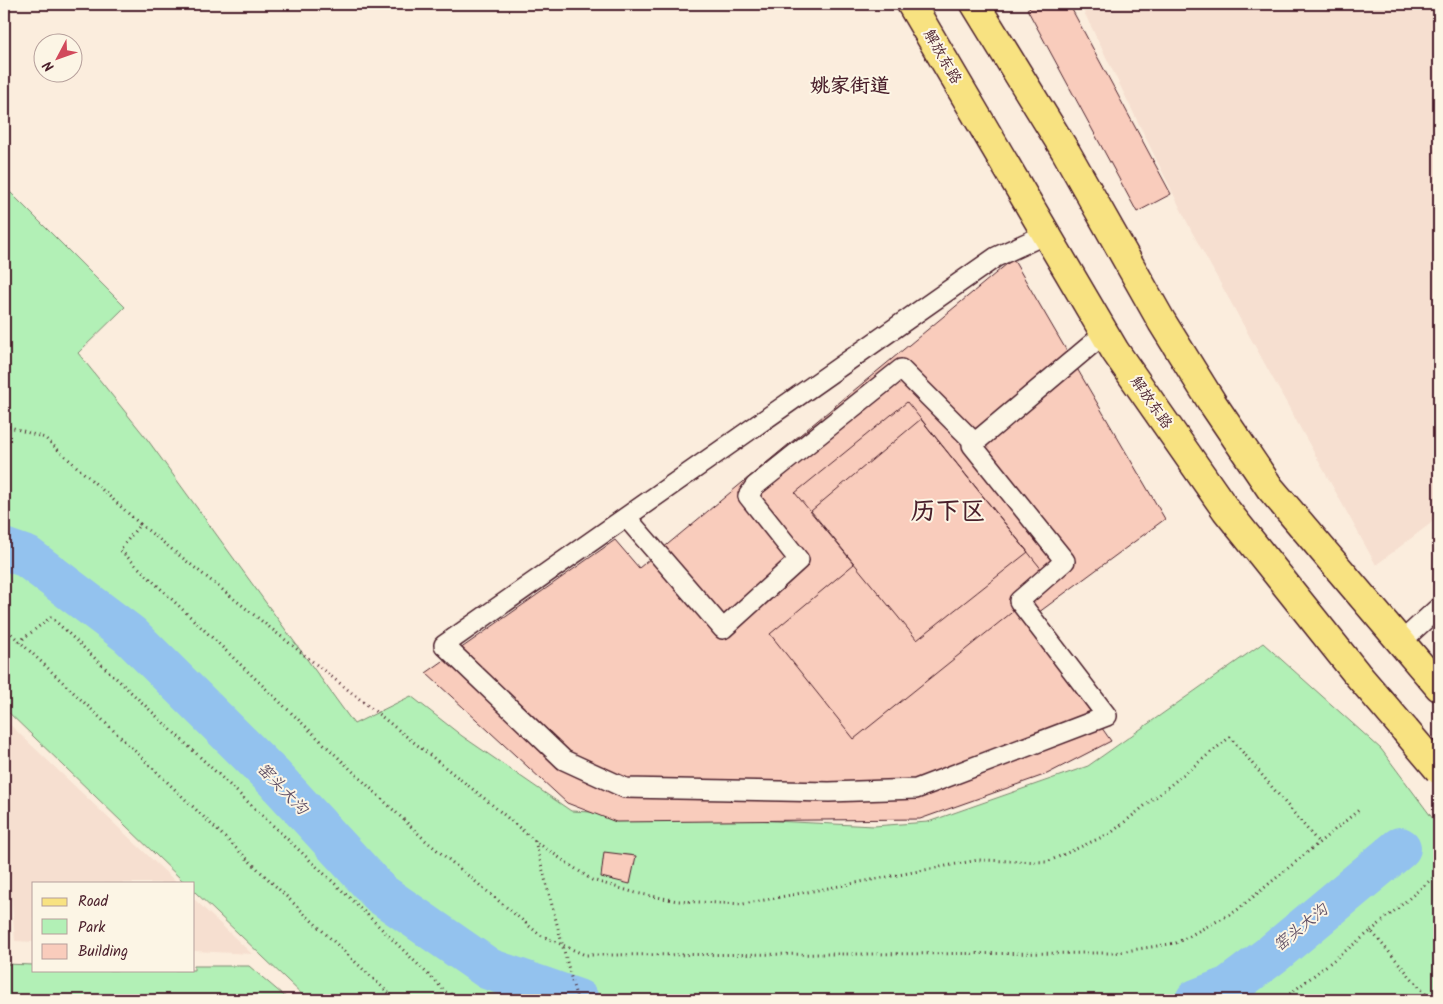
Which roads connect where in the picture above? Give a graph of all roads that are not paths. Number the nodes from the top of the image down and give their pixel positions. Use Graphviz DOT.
graph roads {
  1 [pos="912,4"];
  2 [pos="975,4"];
  3 [pos="1046,234"];
  4 [pos="1105,333"];
  5 [pos="975,443"];
  6 [pos="626,517"];
  7 [pos="1439,607"];
  8 [pos="1400,642"];
  9 [pos="1439,687"];
  10 [pos="1439,770"];
  1 -- 3 [label="main road, 解放东路"];
  2 -- 8 [label="main road"];
  3 -- 4 [label="main road, 解放东路"];
  3 -- 6 [label="street"];
  4 -- 5 [label="street"];
  4 -- 10 [label="main road, 解放东路, bridge"];
  5 -- 6 [label="street"];
  5 -- 6 [label="street"];
  7 -- 8 [label="street"];
  8 -- 9 [label="main road"];
}
